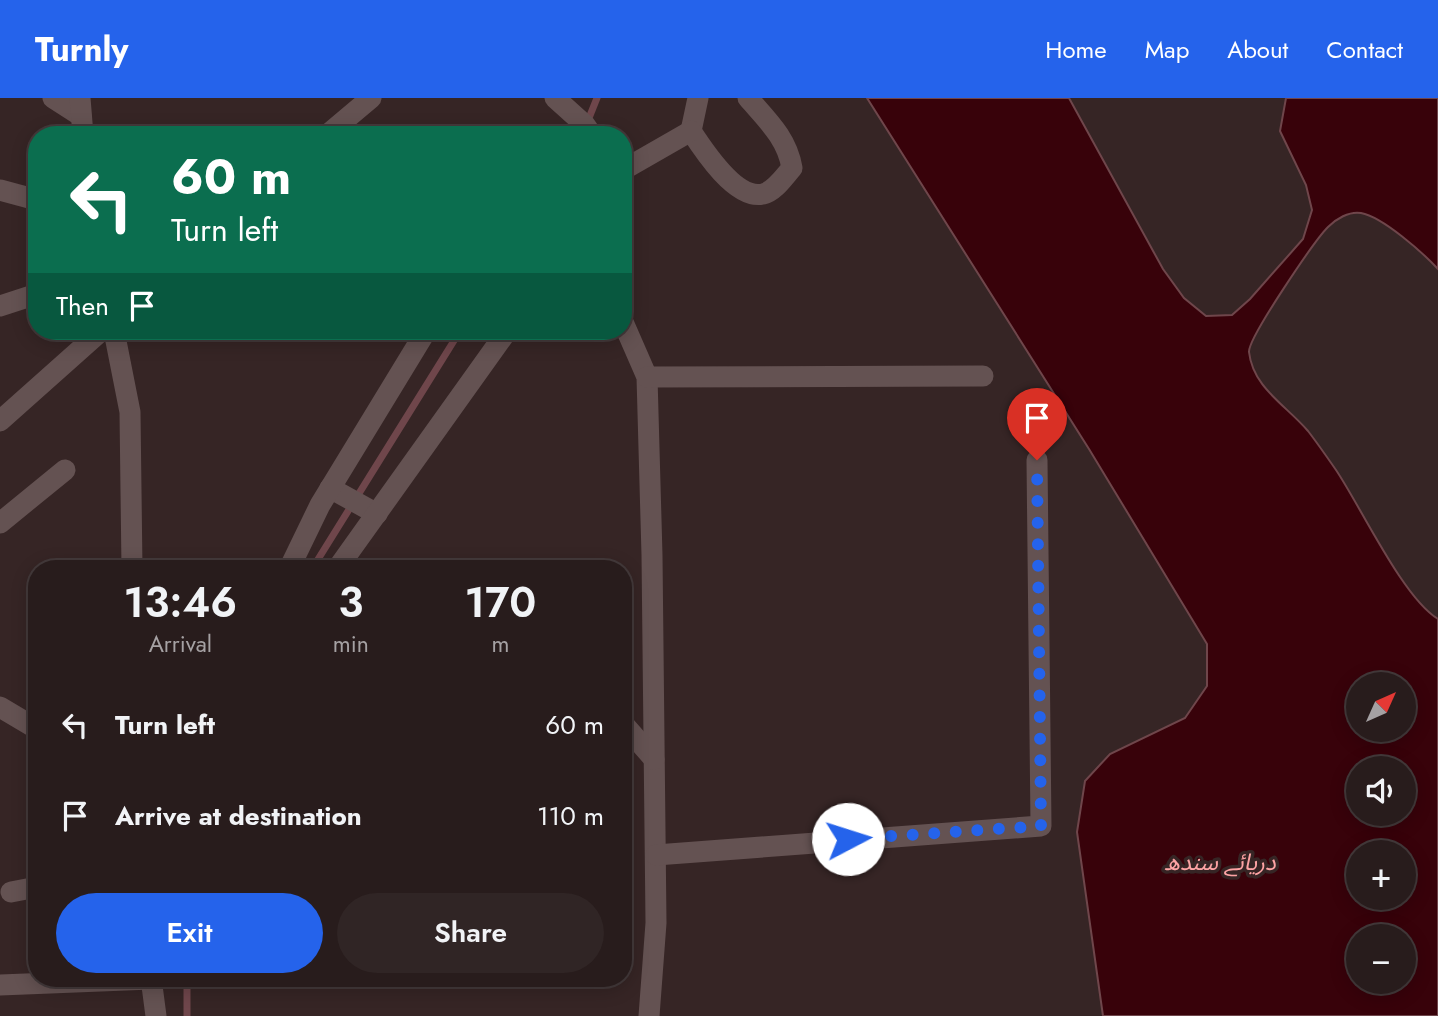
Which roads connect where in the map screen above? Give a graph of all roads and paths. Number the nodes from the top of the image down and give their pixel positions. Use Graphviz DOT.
graph roads {
  1 [pos="53,98"];
  2 [pos="371,98"];
  3 [pos="698,98"];
  4 [pos="748,98"];
  5 [pos="556,99"];
  6 [pos="81,116"];
  7 [pos="338,126"];
  8 [pos="586,126"];
  9 [pos="691,131"];
  10 [pos="632,165"];
  11 [pos="0,190"];
  12 [pos="28,198"];
  13 [pos="28,297"];
  14 [pos="0,306"];
  15 [pos="92,340"];
  16 [pos="116,340"];
  17 [pos="421,340"];
  18 [pos="500,340"];
  19 [pos="631,340"];
  20 [pos="983,376"];
  21 [pos="647,377"];
  22 [pos="0,421"];
  23 [pos="1037,460"];
  24 [pos="65,470"];
  25 [pos="335,491"];
  26 [pos="371,511"];
  27 [pos="0,523"];
  28 [pos="132,560"];
  29 [pos="294,560"];
  30 [pos="342,560"];
  31 [pos="1,709"];
  32 [pos="28,724"];
  33 [pos="632,734"];
  34 [pos="654,759"];
  35 [pos="656,855"];
  36 [pos="28,889"];
  37 [pos="11,892"];
  38 [pos="28,984"];
  39 [pos="0,985"];
  40 [pos="152,987"];
  41 [pos="156,1016"];
  42 [pos="649,1016"];
  1 -- 6 [label="street"];
  2 -- 7 [label="street"];
  3 -- 9 [label="street"];
  4 -- 9 [label="street"];
  5 -- 8 [label="street"];
  9 -- 10 [label="street"];
  11 -- 12 [label="street"];
  13 -- 14 [label="street"];
  15 -- 22 [label="street"];
  16 -- 28 [label="street"];
  17 -- 25 [label="street"];
  18 -- 26 [label="street"];
  19 -- 21 [label="street"];
  20 -- 21 [label="street"];
  21 -- 34 [label="street"];
  23 -- 35 [label="street"];
  24 -- 27 [label="street"];
  25 -- 26 [label="street"];
  25 -- 29 [label="street"];
  26 -- 30 [label="street"];
  31 -- 32 [label="street"];
  33 -- 34 [label="street"];
  34 -- 35 [label="street"];
  35 -- 42 [label="street"];
  36 -- 37 [label="street"];
  38 -- 39 [label="street"];
  40 -- 41 [label="street"];
}
